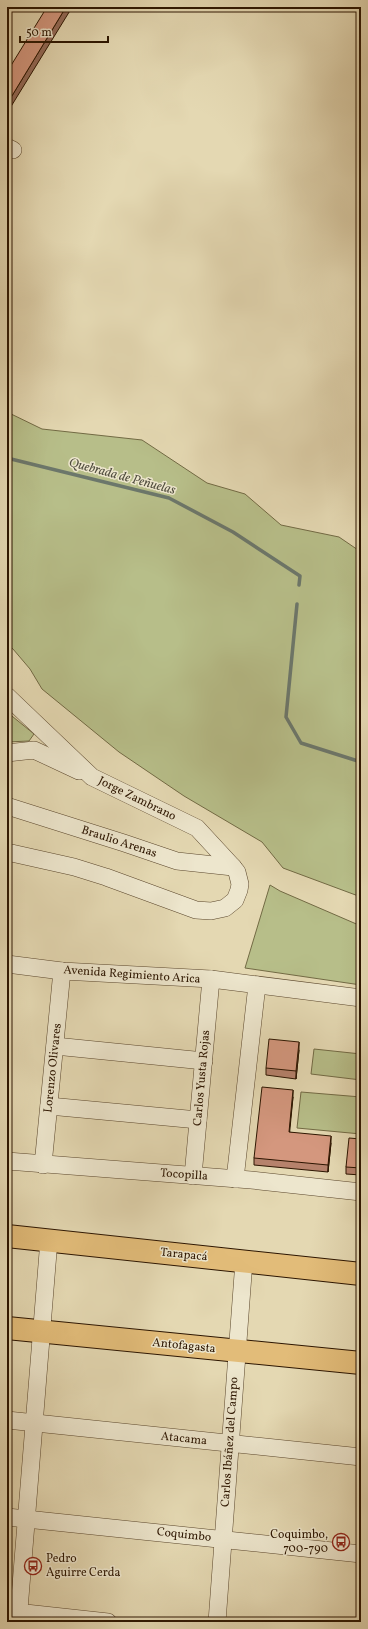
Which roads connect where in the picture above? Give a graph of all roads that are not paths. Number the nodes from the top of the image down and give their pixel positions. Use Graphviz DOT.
graph roads {
  1 [pos="7,696"];
  2 [pos="46,733"];
  3 [pos="34,750"];
  4 [pos="7,753"];
  5 [pos="92,777"];
  6 [pos="7,806"];
  7 [pos="7,852"];
  8 [pos="233,867"];
  9 [pos="7,964"];
  10 [pos="62,970"];
  11 [pos="211,979"];
  12 [pos="256,985"];
  13 [pos="361,998"];
  14 [pos="55,1046"];
  15 [pos="204,1061"];
  16 [pos="49,1106"];
  17 [pos="198,1120"];
  18 [pos="7,1161"];
  19 [pos="44,1164"];
  20 [pos="193,1176"];
  21 [pos="235,1179"];
  22 [pos="361,1192"];
  23 [pos="7,1236"];
  24 [pos="49,1240"];
  25 [pos="244,1261"];
  26 [pos="361,1274"];
  27 [pos="7,1328"];
  28 [pos="41,1331"];
  29 [pos="237,1351"];
  30 [pos="361,1363"];
  31 [pos="7,1420"];
  32 [pos="34,1423"];
  33 [pos="230,1444"];
  34 [pos="361,1458"];
  35 [pos="7,1517"];
  36 [pos="26,1519"];
  37 [pos="223,1539"];
  38 [pos="361,1554"];
  39 [pos="14,1615"];
  40 [pos="108,1622"];
  41 [pos="217,1622"];
  1 -- 2 [label="street, Jorge Zambrano"];
  2 -- 3 [label="street"];
  2 -- 5 [label="street, Jorge Zambrano"];
  3 -- 4 [label="street"];
  3 -- 5 [label="street"];
  5 -- 8 [label="street, Jorge Zambrano"];
  6 -- 8 [label="street, Braulio Arenas"];
  7 -- 8 [label="street, Jorge Zambrano"];
  9 -- 10 [label="street, Avenida Regimiento Arica"];
  10 -- 11 [label="street, Avenida Regimiento Arica"];
  10 -- 14 [label="street, Lorenzo Olivares"];
  11 -- 12 [label="street, Avenida Regimiento Arica"];
  11 -- 15 [label="street, Carlos Yusta Rojas"];
  12 -- 13 [label="street, Avenida Regimiento Arica"];
  12 -- 21 [label="street"];
  14 -- 15 [label="street"];
  14 -- 16 [label="street, Lorenzo Olivares"];
  15 -- 17 [label="street, Carlos Yusta Rojas"];
  16 -- 17 [label="street"];
  16 -- 19 [label="street, Lorenzo Olivares"];
  17 -- 20 [label="street, Carlos Yusta Rojas"];
  18 -- 19 [label="street, Tocopilla"];
  19 -- 20 [label="street, Tocopilla"];
  20 -- 21 [label="street, Tocopilla"];
  21 -- 22 [label="street, Tocopilla"];
  23 -- 24 [label="main road, Tarapacá"];
  24 -- 25 [label="main road, Tarapacá"];
  24 -- 28 [label="street"];
  25 -- 26 [label="main road, Tarapacá"];
  25 -- 29 [label="street, Carlos Ibáñez del Campo"];
  27 -- 28 [label="main road, Antofagasta"];
  28 -- 29 [label="main road, Antofagasta"];
  28 -- 32 [label="street"];
  29 -- 30 [label="main road, Antofagasta"];
  29 -- 33 [label="street, Carlos Ibáñez del Campo"];
  31 -- 32 [label="street, Atacama"];
  32 -- 33 [label="street, Atacama"];
  32 -- 36 [label="street"];
  33 -- 34 [label="street, Atacama"];
  33 -- 37 [label="street, Carlos Ibáñez del Campo"];
  35 -- 36 [label="street, Coquimbo"];
  36 -- 37 [label="street, Coquimbo"];
  36 -- 39 [label="street"];
  37 -- 38 [label="street, Coquimbo"];
  37 -- 41 [label="street, Carlos Ibáñez del Campo"];
  39 -- 40 [label="street"];
}
